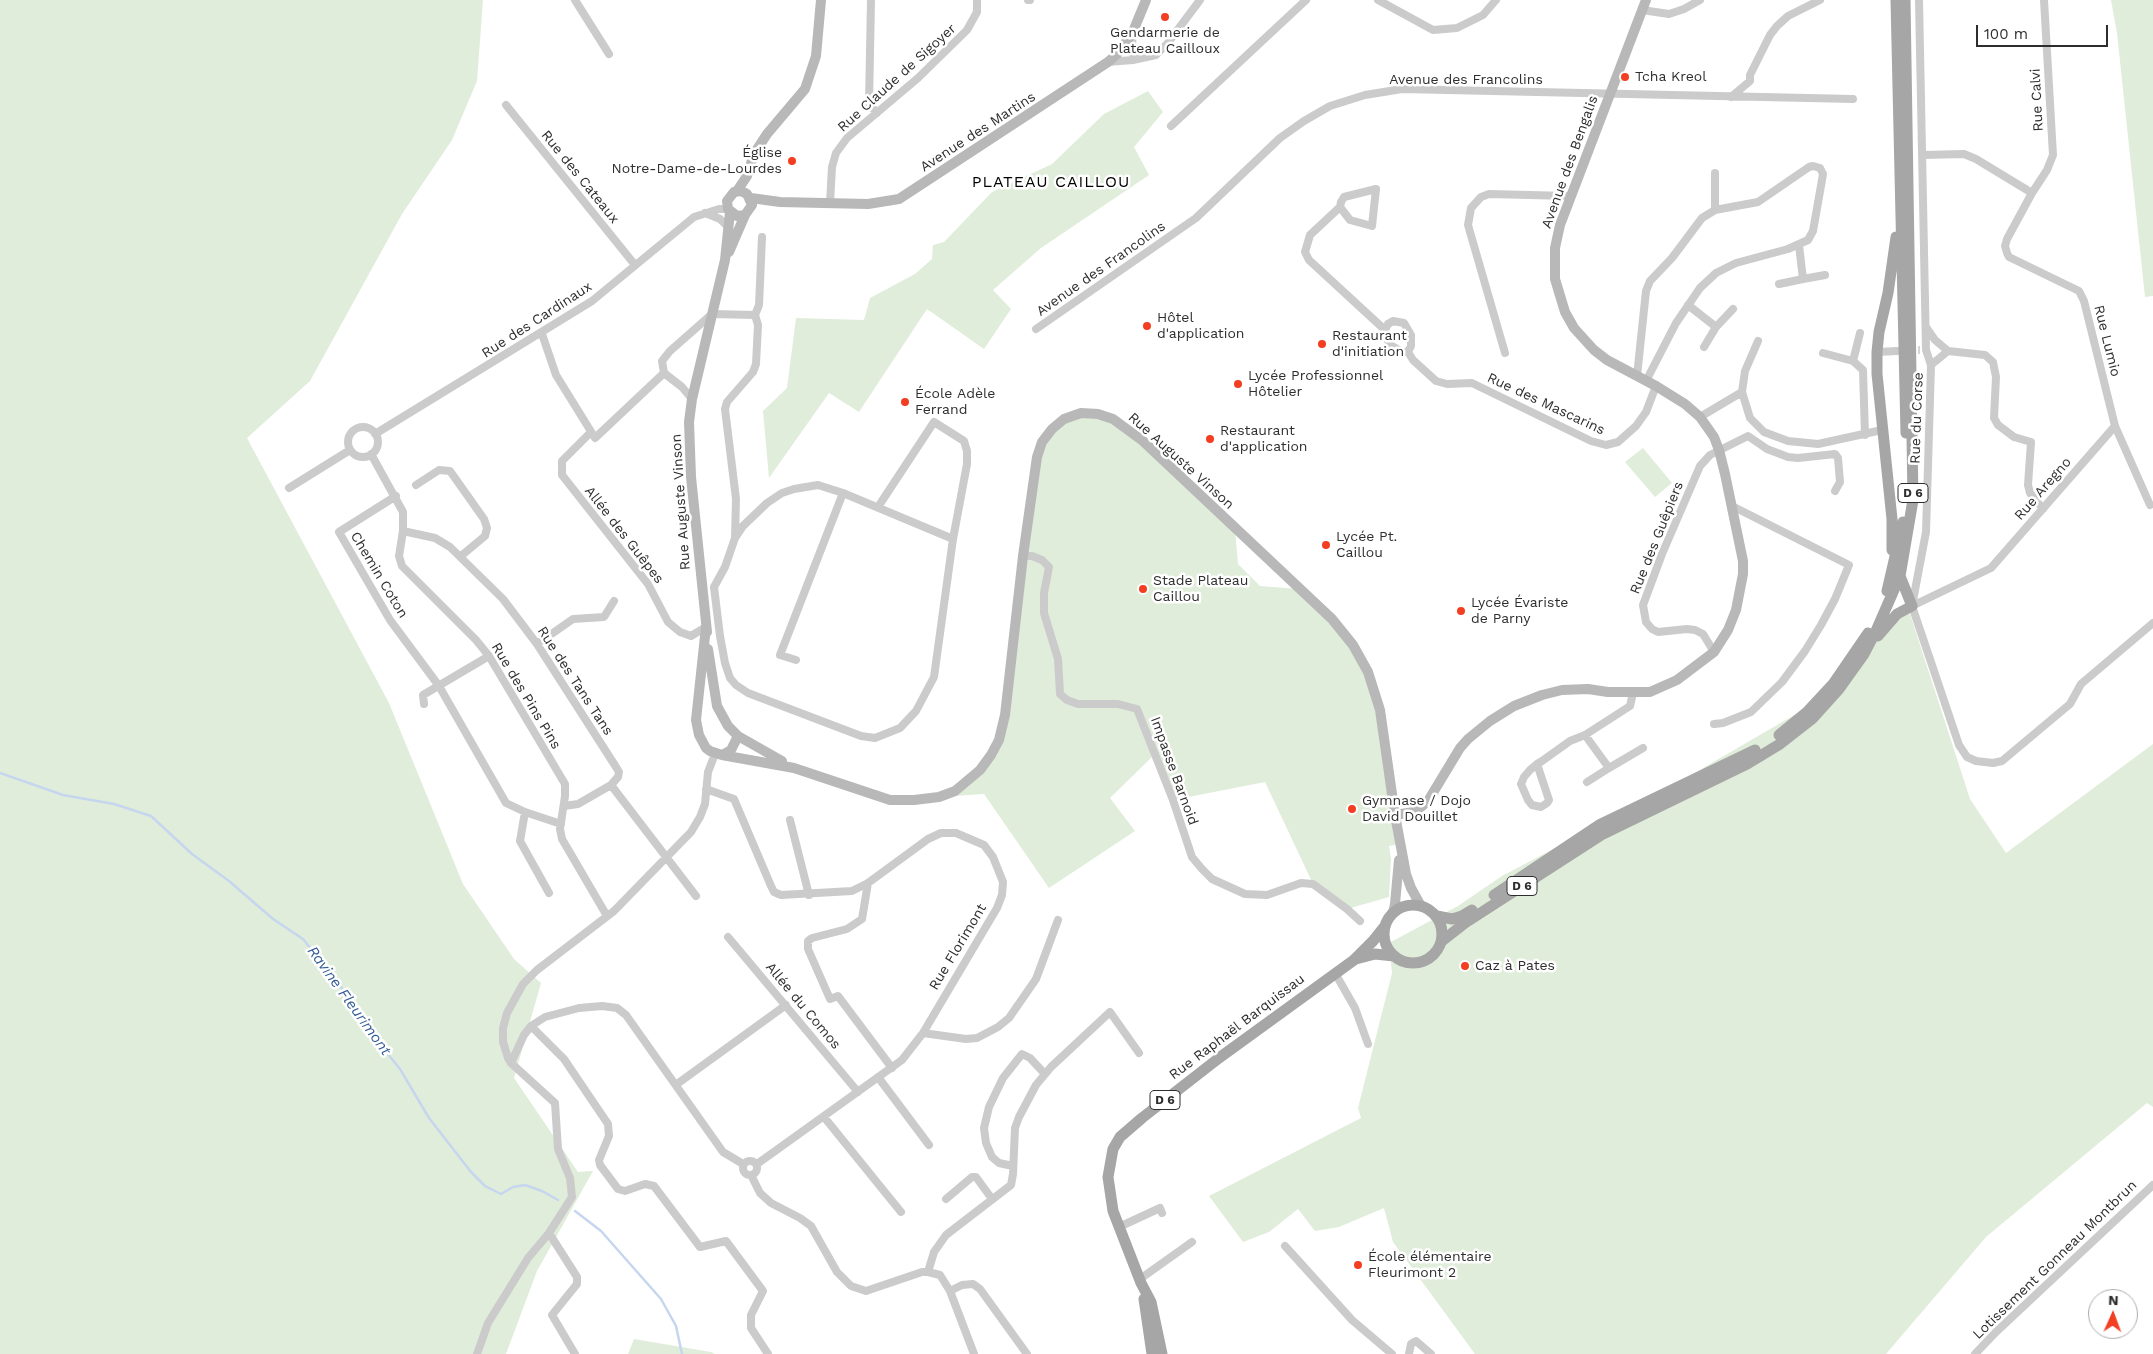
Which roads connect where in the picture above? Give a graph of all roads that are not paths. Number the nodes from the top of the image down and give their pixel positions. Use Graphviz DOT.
graph roads {
  1 [pos="575,0"];
  2 [pos="821,0"];
  3 [pos="871,0"];
  4 [pos="977,0"];
  5 [pos="1146,0"];
  6 [pos="1200,0"];
  7 [pos="1295,0"];
  8 [pos="1306,0"];
  9 [pos="1378,0"];
  10 [pos="1496,0"];
  11 [pos="1700,0"];
  12 [pos="1820,0"];
  13 [pos="1896,0"];
  14 [pos="1905,0"];
  15 [pos="1919,0"];
  16 [pos="2044,0"];
  17 [pos="1644,5"];
  18 [pos="1290,14"];
  19 [pos="1132,34"];
  20 [pos="609,54"];
  21 [pos="1133,60"];
  22 [pos="1108,62"];
  23 [pos="1609,95"];
  24 [pos="1731,97"];
  25 [pos="1853,99"];
  26 [pos="506,105"];
  27 [pos="877,113"];
  28 [pos="1171,126"];
  29 [pos="1923,155"];
  30 [pos="1715,173"];
  31 [pos="2032,192"];
  32 [pos="1570,196"];
  33 [pos="743,201"];
  34 [pos="830,203"];
  35 [pos="1340,207"];
  36 [pos="1715,210"];
  37 [pos="729,211"];
  38 [pos="704,213"];
  39 [pos="1900,220"];
  40 [pos="729,228"];
  41 [pos="762,237"];
  42 [pos="1799,245"];
  43 [pos="726,260"];
  44 [pos="635,265"];
  45 [pos="1825,275"];
  46 [pos="1803,279"];
  47 [pos="1779,284"];
  48 [pos="1688,305"];
  49 [pos="1734,309"];
  50 [pos="712,314"];
  51 [pos="755,315"];
  52 [pos="1926,326"];
  53 [pos="1716,327"];
  54 [pos="1036,328"];
  55 [pos="1385,330"];
  56 [pos="1860,333"];
  57 [pos="542,334"];
  58 [pos="1758,341"];
  59 [pos="1704,347"];
  60 [pos="1897,351"];
  61 [pos="1408,352"];
  62 [pos="1877,352"];
  63 [pos="1948,352"];
  64 [pos="1505,353"];
  65 [pos="1823,353"];
  66 [pos="1853,361"];
  67 [pos="1931,365"];
  68 [pos="664,373"];
  69 [pos="1641,379"];
  70 [pos="1656,386"];
  71 [pos="1742,392"];
  72 [pos="692,399"];
  73 [pos="1700,416"];
  74 [pos="2115,426"];
  75 [pos="1882,430"];
  76 [pos="591,432"];
  77 [pos="375,434"];
  78 [pos="1865,435"];
  79 [pos="350,450"];
  80 [pos="1719,450"];
  81 [pos="371,454"];
  82 [pos="416,485"];
  83 [pos="289,488"];
  84 [pos="1835,491"];
  85 [pos="843,493"];
  86 [pos="396,496"];
  87 [pos="1732,506"];
  88 [pos="2150,506"];
  89 [pos="878,507"];
  90 [pos="2043,508"];
  91 [pos="403,531"];
  92 [pos="735,538"];
  93 [pos="953,539"];
  94 [pos="461,556"];
  95 [pos="1023,556"];
  96 [pos="1896,574"];
  97 [pos="701,582"];
  98 [pos="714,586"];
  99 [pos="614,601"];
  100 [pos="716,605"];
  101 [pos="1912,606"];
  102 [pos="706,622"];
  103 [pos="2153,623"];
  104 [pos="537,644"];
  105 [pos="1714,652"];
  106 [pos="1864,654"];
  107 [pos="489,656"];
  108 [pos="796,660"];
  109 [pos="438,686"];
  110 [pos="1634,693"];
  111 [pos="697,702"];
  112 [pos="424,704"];
  113 [pos="720,714"];
  114 [pos="1714,724"];
  115 [pos="1585,735"];
  116 [pos="738,736"];
  117 [pos="1643,748"];
  118 [pos="718,755"];
  119 [pos="1537,764"];
  120 [pos="794,768"];
  121 [pos="1609,768"];
  122 [pos="1588,782"];
  123 [pos="611,785"];
  124 [pos="706,789"];
  125 [pos="564,806"];
  126 [pos="525,812"];
  127 [pos="1395,816"];
  128 [pos="790,820"];
  129 [pos="561,824"];
  130 [pos="1400,844"];
  131 [pos="666,858"];
  132 [pos="868,883"];
  133 [pos="549,893"];
  134 [pos="810,895"];
  135 [pos="696,896"];
  136 [pos="1421,906"];
  137 [pos="1393,913"];
  138 [pos="607,916"];
  139 [pos="1437,916"];
  140 [pos="1058,920"];
  141 [pos="1360,921"];
  142 [pos="1385,926"];
  143 [pos="728,937"];
  144 [pos="1442,941"];
  145 [pos="1394,956"];
  146 [pos="1354,960"];
  147 [pos="1335,973"];
  148 [pos="786,1004"];
  149 [pos="531,1026"];
  150 [pos="923,1033"];
  151 [pos="1368,1044"];
  152 [pos="1139,1053"];
  153 [pos="511,1063"];
  154 [pos="892,1068"];
  155 [pos="1045,1074"];
  156 [pos="878,1078"];
  157 [pos="677,1084"];
  158 [pos="858,1092"];
  159 [pos="824,1117"];
  160 [pos="929,1145"];
  161 [pos="743,1164"];
  162 [pos="756,1164"];
  163 [pos="1013,1166"];
  164 [pos="751,1175"];
  165 [pos="2153,1185"];
  166 [pos="946,1199"];
  167 [pos="992,1199"];
  168 [pos="900,1212"];
  169 [pos="1162,1213"];
  170 [pos="1119,1228"];
  171 [pos="549,1233"];
  172 [pos="1192,1242"];
  173 [pos="1285,1246"];
  174 [pos="928,1272"];
  175 [pos="1140,1281"];
  176 [pos="950,1291"];
  177 [pos="476,1354"];
  178 [pos="575,1354"];
  179 [pos="768,1354"];
  180 [pos="974,1354"];
  181 [pos="1027,1354"];
  182 [pos="1152,1354"];
  183 [pos="1157,1354"];
  184 [pos="1162,1354"];
  185 [pos="1392,1354"];
  186 [pos="1410,1354"];
  187 [pos="1431,1354"];
  188 [pos="1975,1354"];
  1 -- 20 [label="street"];
  2 -- 33 [label="main road"];
  3 -- 27 [label="street"];
  4 -- 27 [label="street, Rue Claude de Sigoyer"];
  5 -- 19 [label="main road, Avenue des Martins"];
  6 -- 21 [label="street"];
  7 -- 18 [label="street"];
  8 -- 18 [label="street"];
  9 -- 10 [label="street"];
  11 -- 17 [label="street"];
  12 -- 24 [label="street"];
  13 -- 39 [label="main road, D 6"];
  14 -- 96 [label="main road, D 6"];
  15 -- 29 [label="street, Rue du Corse"];
  16 -- 31 [label="street, Rue Calvi"];
  17 -- 23 [label="main road, Avenue des Bengalis"];
  18 -- 28 [label="street"];
  19 -- 21 [label="street"];
  19 -- 22 [label="main road, Avenue des Martins"];
  21 -- 22 [label="street"];
  22 -- 34 [label="main road, Avenue des Martins"];
  23 -- 24 [label="street, Avenue des Francolins"];
  23 -- 32 [label="main road, Avenue des Bengalis"];
  23 -- 54 [label="street, Avenue des Francolins"];
  24 -- 25 [label="street, Avenue des Francolins"];
  26 -- 44 [label="street, Rue des Cateaux"];
  27 -- 34 [label="street, Rue Claude de Sigoyer"];
  29 -- 31 [label="street"];
  29 -- 52 [label="street, Rue du Corse"];
  30 -- 36 [label="street"];
  31 -- 74 [label="street, Rue Lumio"];
  32 -- 64 [label="street"];
  32 -- 69 [label="main road, Avenue des Bengalis"];
  33 -- 34 [label="main road, Avenue des Martins"];
  33 -- 37 [label="main road"];
  33 -- 37 [label="main road"];
  33 -- 38 [label="street, Rue des Cardinaux"];
  33 -- 43 [label="main road"];
  35 -- 35 [label="street, Rue des Mascarins"];
  35 -- 55 [label="street, Rue des Mascarins"];
  36 -- 42 [label="street"];
  36 -- 69 [label="street"];
  37 -- 38 [label="street, Rue des Cardinaux"];
  37 -- 40 [label="main road"];
  38 -- 40 [label="street"];
  38 -- 44 [label="street, Rue des Cardinaux"];
  39 -- 62 [label="main road"];
  39 -- 96 [label="main road, D 6"];
  40 -- 43 [label="main road"];
  41 -- 51 [label="street"];
  42 -- 46 [label="street"];
  42 -- 48 [label="street"];
  43 -- 50 [label="main road, Rue Auguste Vinson"];
  44 -- 57 [label="street, Rue des Cardinaux"];
  45 -- 46 [label="street"];
  46 -- 47 [label="street"];
  48 -- 53 [label="street"];
  48 -- 69 [label="street"];
  49 -- 53 [label="street"];
  50 -- 51 [label="street"];
  50 -- 68 [label="street"];
  50 -- 72 [label="main road, Rue Auguste Vinson"];
  51 -- 92 [label="street"];
  52 -- 63 [label="street"];
  52 -- 67 [label="street, Rue du Corse"];
  53 -- 59 [label="street"];
  55 -- 61 [label="street, Rue des Mascarins"];
  55 -- 61 [label="street"];
  56 -- 66 [label="street"];
  57 -- 76 [label="street"];
  57 -- 77 [label="street, Rue des Cardinaux"];
  58 -- 71 [label="street"];
  60 -- 62 [label="street"];
  61 -- 70 [label="street, Rue des Mascarins"];
  62 -- 75 [label="main road"];
  63 -- 67 [label="street"];
  63 -- 90 [label="street"];
  65 -- 66 [label="street"];
  66 -- 78 [label="street"];
  67 -- 101 [label="street, Rue du Corse"];
  68 -- 72 [label="street"];
  68 -- 76 [label="street, Allée des Guêpes"];
  69 -- 70 [label="main road, Avenue des Bengalis"];
  70 -- 73 [label="main road, Avenue des Bengalis"];
  71 -- 73 [label="street"];
  71 -- 78 [label="street"];
  72 -- 97 [label="main road, Rue Auguste Vinson"];
  73 -- 80 [label="main road, Avenue des Bengalis"];
  74 -- 88 [label="street"];
  74 -- 90 [label="street, Rue Aregno"];
  75 -- 78 [label="street"];
  75 -- 96 [label="main road"];
  76 -- 102 [label="street, Allée des Guêpes"];
  77 -- 79 [label="street"];
  77 -- 81 [label="street"];
  79 -- 81 [label="street"];
  79 -- 83 [label="street"];
  80 -- 84 [label="street"];
  80 -- 87 [label="main road, Avenue des Bengalis"];
  80 -- 105 [label="street, Rue des Guêpiers"];
  81 -- 86 [label="street, Rue des Pins Pins"];
  82 -- 94 [label="street"];
  85 -- 89 [label="street"];
  85 -- 92 [label="street"];
  85 -- 108 [label="street"];
  86 -- 91 [label="street, Rue des Pins Pins"];
  86 -- 109 [label="street, Chemin Coton"];
  87 -- 105 [label="main road, Avenue des Bengalis"];
  87 -- 114 [label="street"];
  89 -- 93 [label="street"];
  89 -- 93 [label="street"];
  90 -- 101 [label="street, Rue Aregno"];
  91 -- 94 [label="street, Rue des Tans Tans"];
  91 -- 107 [label="street, Rue des Pins Pins"];
  92 -- 98 [label="street"];
  93 -- 100 [label="street"];
  94 -- 104 [label="street, Rue des Tans Tans"];
  95 -- 120 [label="main road, Rue Auguste Vinson"];
  95 -- 127 [label="main road, Rue Auguste Vinson"];
  95 -- 141 [label="street, Impasse Barnoid"];
  96 -- 101 [label="main road"];
  96 -- 106 [label="main road, D 6"];
  96 -- 139 [label="main road, D 6"];
  97 -- 98 [label="street"];
  97 -- 102 [label="main road, Rue Auguste Vinson"];
  98 -- 100 [label="street"];
  99 -- 104 [label="street"];
  100 -- 102 [label="street"];
  101 -- 103 [label="street, Rue du Corse"];
  101 -- 106 [label="main road"];
  102 -- 111 [label="main road, Rue Auguste Vinson"];
  102 -- 113 [label="main road, Rue Auguste Vinson"];
  104 -- 123 [label="street, Rue des Tans Tans"];
  105 -- 110 [label="main road, Avenue des Bengalis"];
  106 -- 144 [label="main road, D 6"];
  107 -- 109 [label="street"];
  107 -- 125 [label="street, Rue des Pins Pins"];
  109 -- 112 [label="street"];
  109 -- 126 [label="street, Chemin Coton"];
  110 -- 115 [label="street"];
  110 -- 127 [label="main road, Avenue des Bengalis"];
  111 -- 113 [label="main road"];
  111 -- 118 [label="main road, Rue Auguste Vinson"];
  113 -- 116 [label="main road, Rue Auguste Vinson"];
  115 -- 119 [label="street"];
  115 -- 121 [label="street"];
  116 -- 118 [label="main road"];
  116 -- 120 [label="main road, Rue Auguste Vinson"];
  117 -- 121 [label="street"];
  118 -- 120 [label="main road, Rue Auguste Vinson"];
  118 -- 124 [label="street"];
  119 -- 119 [label="street"];
  121 -- 122 [label="street"];
  123 -- 125 [label="street"];
  123 -- 131 [label="street"];
  124 -- 131 [label="street"];
  124 -- 134 [label="street, Rue Florimont"];
  125 -- 129 [label="street, Rue des Pins Pins"];
  126 -- 129 [label="street, Chemin Coton"];
  126 -- 133 [label="street"];
  127 -- 130 [label="main road, Rue Auguste Vinson"];
  128 -- 134 [label="street"];
  129 -- 138 [label="street, Rue des Pins Pins"];
  130 -- 136 [label="main road, Rue Auguste Vinson"];
  130 -- 137 [label="main road, Rue Auguste Vinson"];
  131 -- 135 [label="street"];
  131 -- 138 [label="street"];
  132 -- 134 [label="street, Rue Florimont"];
  132 -- 150 [label="street, Rue Florimont"];
  132 -- 154 [label="street"];
  136 -- 137 [label="main road"];
  136 -- 139 [label="main road"];
  137 -- 142 [label="main road"];
  138 -- 153 [label="street"];
  139 -- 144 [label="main road"];
  140 -- 150 [label="street"];
  142 -- 145 [label="main road"];
  142 -- 146 [label="main road, Rue Raphaël Barquissau / D 6"];
  143 -- 148 [label="street, Allée du Comos"];
  144 -- 145 [label="main road"];
  145 -- 146 [label="main road, Rue Raphaël Barquissau / D 6"];
  146 -- 147 [label="main road, Rue Raphaël Barquissau / D 6"];
  147 -- 151 [label="street"];
  147 -- 170 [label="main road, Rue Raphaël Barquissau / D 6"];
  148 -- 157 [label="street"];
  148 -- 158 [label="street, Allée du Comos"];
  149 -- 153 [label="street"];
  149 -- 157 [label="street"];
  149 -- 179 [label="street"];
  150 -- 154 [label="street, Rue Florimont"];
  152 -- 155 [label="street"];
  153 -- 171 [label="street"];
  154 -- 156 [label="street, Rue Florimont"];
  155 -- 163 [label="street"];
  155 -- 163 [label="street"];
  156 -- 158 [label="street, Rue Florimont"];
  156 -- 160 [label="street"];
  157 -- 161 [label="street"];
  158 -- 159 [label="street, Rue Florimont"];
  159 -- 162 [label="street, Rue Florimont"];
  159 -- 168 [label="street"];
  161 -- 162 [label="street"];
  161 -- 164 [label="street"];
  162 -- 164 [label="street"];
  163 -- 167 [label="street"];
  164 -- 174 [label="street"];
  165 -- 188 [label="street, Lotissement Gonneau Montbrun"];
  166 -- 167 [label="street"];
  167 -- 174 [label="street"];
  169 -- 170 [label="street"];
  170 -- 175 [label="main road, Rue Raphaël Barquissau / D 6"];
  171 -- 177 [label="street"];
  171 -- 178 [label="street"];
  172 -- 175 [label="street"];
  173 -- 185 [label="street"];
  174 -- 176 [label="street"];
  175 -- 182 [label="main road, Rue Raphaël Barquissau / D 6"];
  175 -- 183 [label="main road"];
  175 -- 184 [label="main road, Rue Raphaël Barquissau / D 6"];
  176 -- 180 [label="street"];
  176 -- 181 [label="street"];
  186 -- 187 [label="street"];
}
